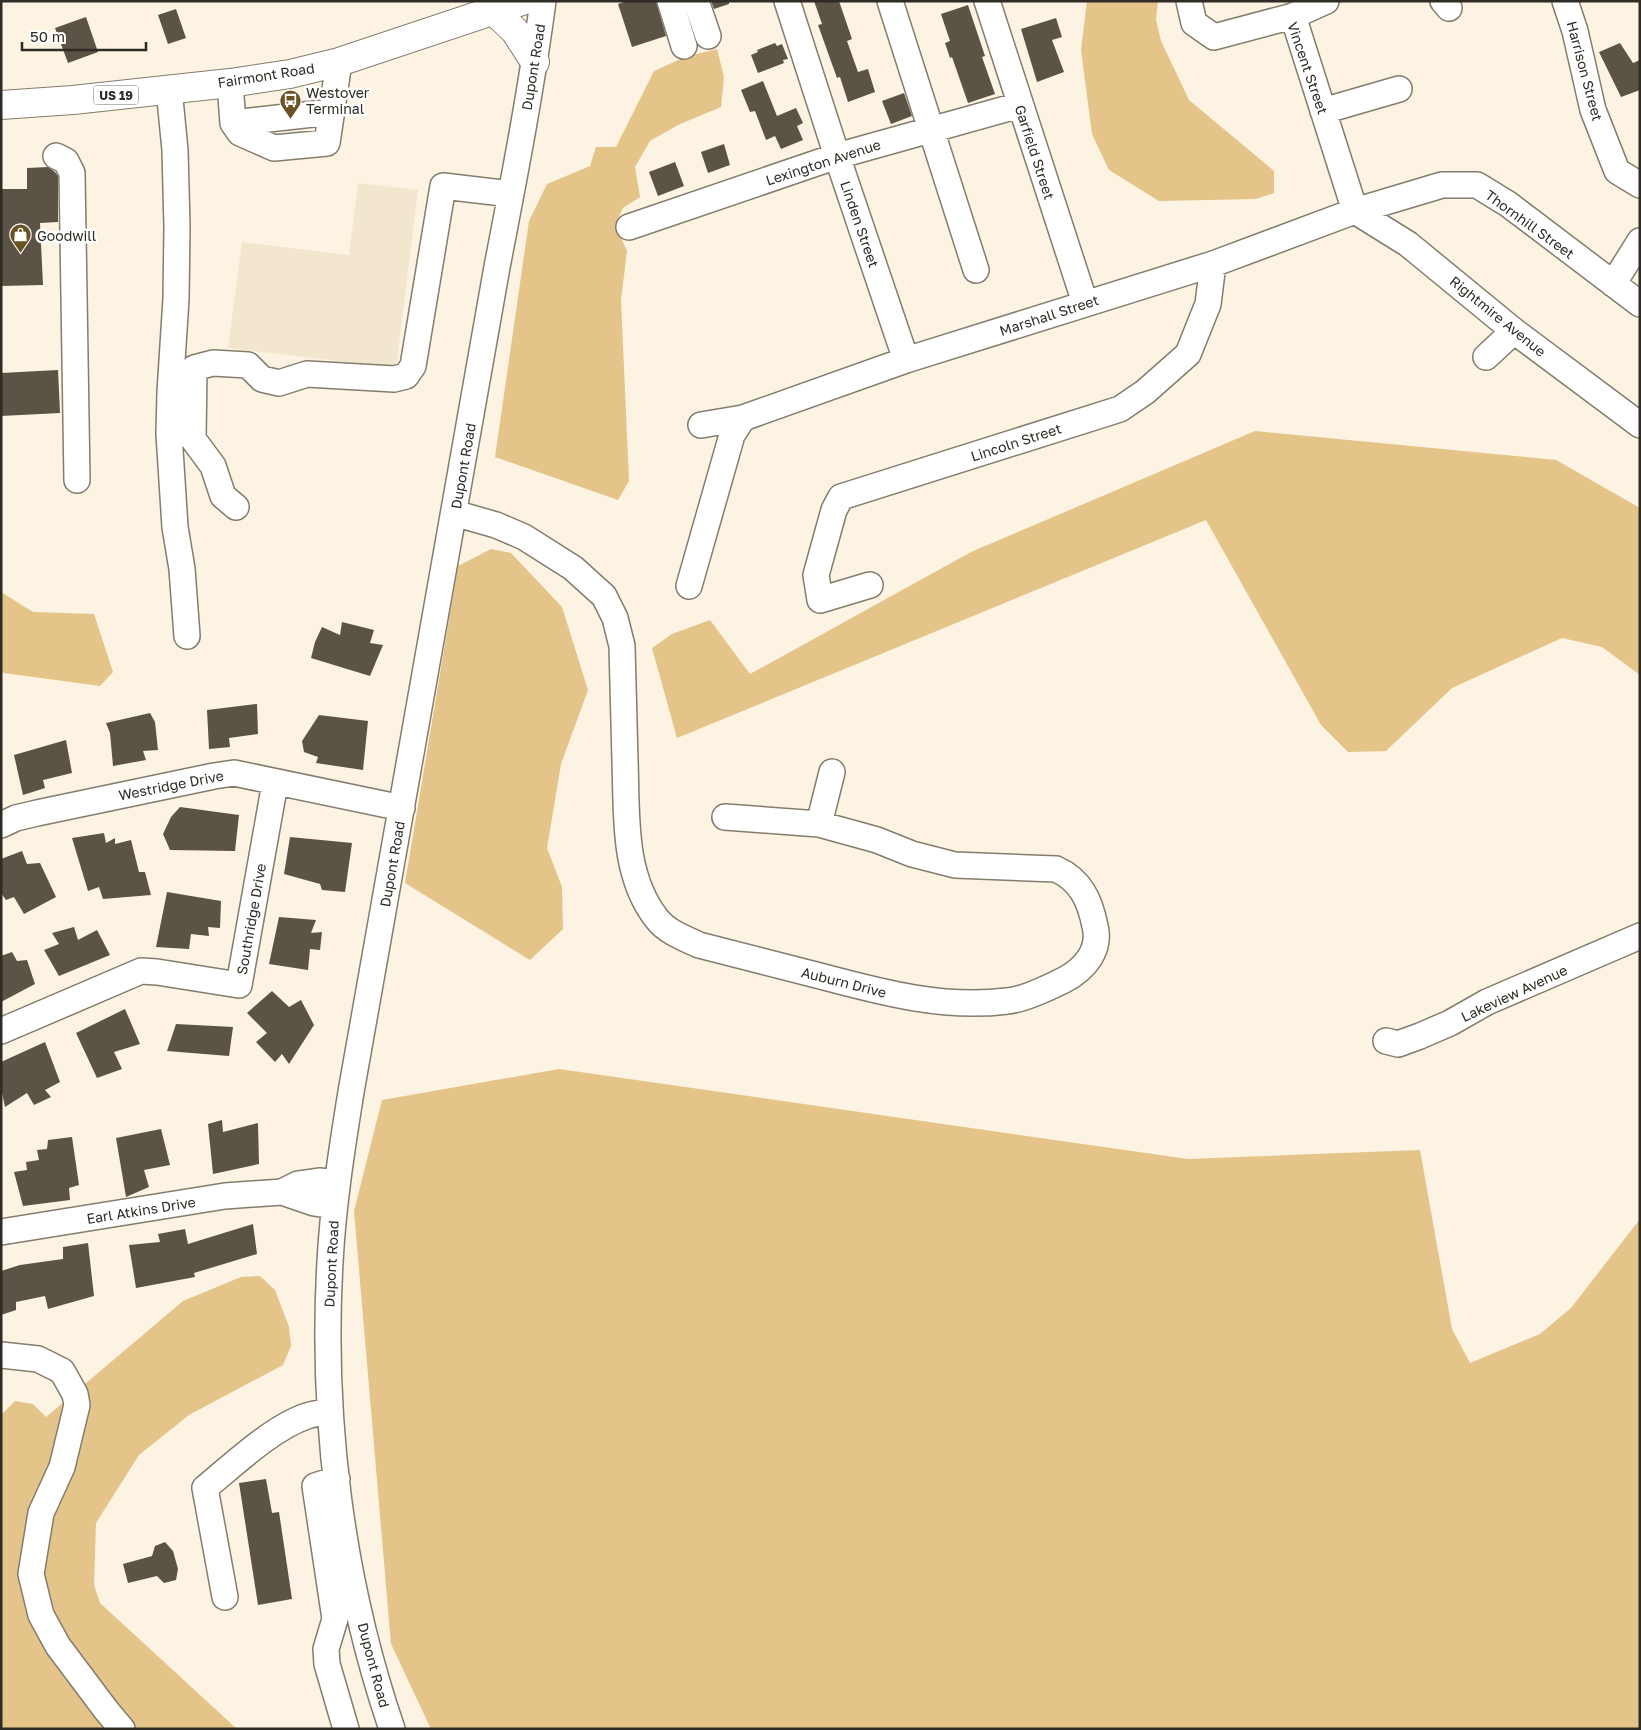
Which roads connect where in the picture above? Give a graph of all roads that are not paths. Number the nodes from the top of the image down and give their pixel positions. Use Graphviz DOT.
graph roads {
  1 [pos="522,1"];
  2 [pos="543,1"];
  3 [pos="670,1"];
  4 [pos="678,1"];
  5 [pos="687,1"];
  6 [pos="696,1"];
  7 [pos="787,1"];
  8 [pos="890,1"];
  9 [pos="987,1"];
  10 [pos="1189,1"];
  11 [pos="1326,1"];
  12 [pos="1565,1"];
  13 [pos="494,11"];
  14 [pos="1293,16"];
  15 [pos="696,41"];
  16 [pos="339,62"];
  17 [pos="535,62"];
  18 [pos="230,82"];
  19 [pos="1398,88"];
  20 [pos="169,89"];
  21 [pos="1020,105"];
  22 [pos="1,106"];
  23 [pos="1323,111"];
  24 [pos="930,130"];
  25 [pos="56,156"];
  26 [pos="837,156"];
  27 [pos="1640,186"];
  28 [pos="512,194"];
  29 [pos="1354,211"];
  30 [pos="629,227"];
  31 [pos="1640,241"];
  32 [pos="1213,264"];
  33 [pos="976,270"];
  34 [pos="1612,284"];
  35 [pos="1085,303"];
  36 [pos="1640,304"];
  37 [pos="1514,330"];
  38 [pos="1486,357"];
  39 [pos="906,360"];
  40 [pos="743,418"];
  41 [pos="701,424"];
  42 [pos="1640,425"];
  43 [pos="77,480"];
  44 [pos="236,507"];
  45 [pos="454,513"];
  46 [pos="870,585"];
  47 [pos="690,586"];
  48 [pos="187,636"];
  49 [pos="832,772"];
  50 [pos="275,783"];
  51 [pos="402,808"];
  52 [pos="725,817"];
  53 [pos="819,824"];
  54 [pos="1,825"];
  55 [pos="1640,936"];
  56 [pos="1,1031"];
  57 [pos="1386,1041"];
  58 [pos="336,1194"];
  59 [pos="1,1232"];
  60 [pos="1,1355"];
  61 [pos="330,1411"];
  62 [pos="337,1479"];
  63 [pos="225,1597"];
  64 [pos="122,1729"];
  65 [pos="346,1729"];
  66 [pos="392,1729"];
  1 -- 13 [label="main road, Fairmont Road / US 19"];
  2 -- 17 [label="street, Dupont Road"];
  3 -- 15 [label="street"];
  4 -- 15 [label="street"];
  5 -- 15 [label="street"];
  6 -- 15 [label="street"];
  7 -- 26 [label="street, Linden Street"];
  8 -- 24 [label="street"];
  9 -- 21 [label="street, Garfield Street"];
  10 -- 14 [label="street, Vincent Street"];
  11 -- 14 [label="street"];
  12 -- 27 [label="street, Harrison Street"];
  13 -- 16 [label="main road, Fairmont Road / US 19"];
  13 -- 17 [label="main road"];
  14 -- 23 [label="street, Vincent Street"];
  16 -- 18 [label="main road, Fairmont Road / US 19"];
  16 -- 18 [label="street"];
  17 -- 28 [label="street, Dupont Road"];
  18 -- 20 [label="main road, Fairmont Road / US 19"];
  19 -- 23 [label="street"];
  20 -- 22 [label="main road, Fairmont Road / US 19"];
  20 -- 48 [label="street"];
  21 -- 24 [label="street, Lexington Avenue"];
  21 -- 35 [label="street, Garfield Street"];
  23 -- 29 [label="street, Vincent Street"];
  24 -- 26 [label="street, Lexington Avenue"];
  24 -- 33 [label="street"];
  25 -- 43 [label="street"];
  26 -- 30 [label="street, Lexington Avenue"];
  26 -- 39 [label="street, Linden Street"];
  28 -- 44 [label="street"];
  28 -- 45 [label="street, Dupont Road"];
  29 -- 32 [label="street, Marshall Street"];
  29 -- 34 [label="street, Thornhill Street"];
  29 -- 37 [label="street, Rightmire Avenue"];
  31 -- 34 [label="street"];
  32 -- 35 [label="street, Marshall Street"];
  32 -- 46 [label="street, Lincoln Street"];
  34 -- 36 [label="street, Thornhill Street"];
  35 -- 39 [label="street, Marshall Street"];
  37 -- 38 [label="street"];
  37 -- 42 [label="street, Rightmire Avenue"];
  39 -- 40 [label="street, Marshall Street"];
  40 -- 41 [label="street, Marshall Street"];
  40 -- 47 [label="street"];
  45 -- 51 [label="street, Dupont Road"];
  45 -- 53 [label="street, Auburn Drive"];
  49 -- 53 [label="street"];
  50 -- 51 [label="street, Westridge Drive"];
  50 -- 54 [label="street, Westridge Drive"];
  50 -- 56 [label="street, Southridge Drive"];
  51 -- 58 [label="street, Dupont Road"];
  52 -- 53 [label="street, Auburn Drive"];
  55 -- 57 [label="street, Lakeview Avenue"];
  58 -- 59 [label="street, Earl Atkins Drive"];
  58 -- 61 [label="street, Dupont Road"];
  60 -- 64 [label="street"];
  61 -- 62 [label="street, Dupont Road"];
  61 -- 63 [label="street"];
  62 -- 65 [label="street"];
  62 -- 66 [label="street, Dupont Road"];
}
